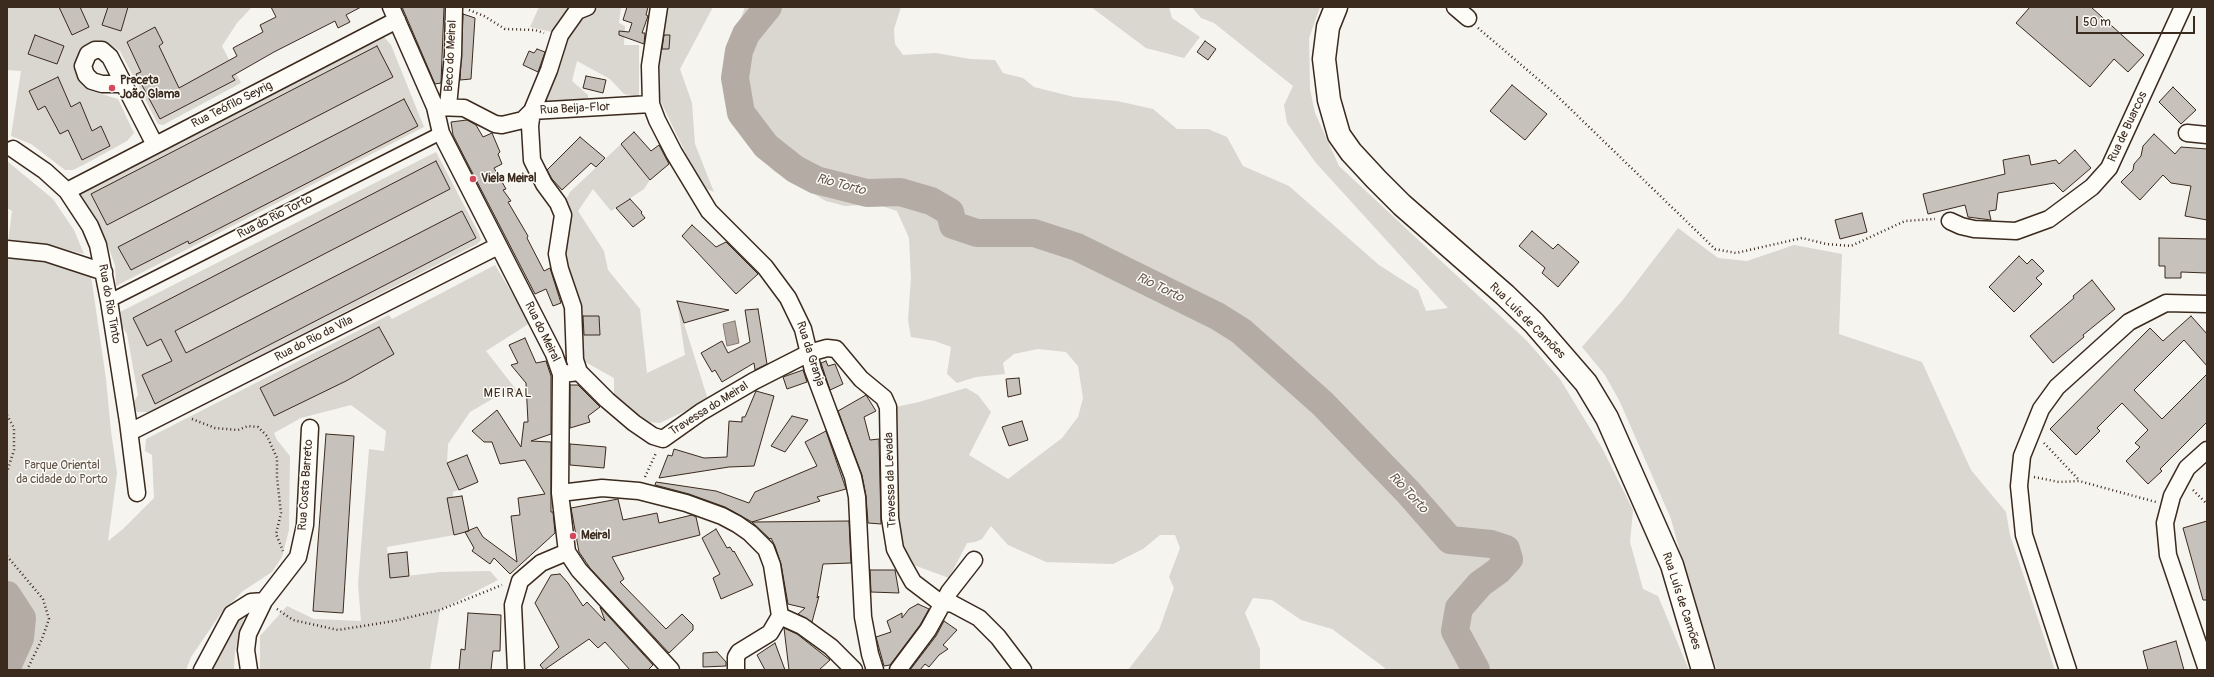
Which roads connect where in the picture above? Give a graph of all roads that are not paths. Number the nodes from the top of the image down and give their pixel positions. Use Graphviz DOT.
graph roads {
  1 [pos="587,7"];
  2 [pos="659,7"];
  3 [pos="1336,7"];
  4 [pos="1455,7"];
  5 [pos="2183,7"];
  6 [pos="460,8"];
  7 [pos="394,13"];
  8 [pos="1468,18"];
  9 [pos="122,84"];
  10 [pos="651,104"];
  11 [pos="441,106"];
  12 [pos="532,111"];
  13 [pos="441,133"];
  14 [pos="2187,133"];
  15 [pos="2207,136"];
  16 [pos="155,145"];
  17 [pos="13,150"];
  18 [pos="67,191"];
  19 [pos="1950,221"];
  20 [pos="498,246"];
  21 [pos="7,249"];
  22 [pos="104,272"];
  23 [pos="109,301"];
  24 [pos="2207,304"];
  25 [pos="809,353"];
  26 [pos="579,372"];
  27 [pos="562,374"];
  28 [pos="310,428"];
  29 [pos="130,432"];
  30 [pos="2207,450"];
  31 [pos="137,493"];
  32 [pos="560,493"];
  33 [pos="567,552"];
  34 [pos="974,560"];
  35 [pos="264,601"];
  36 [pos="942,604"];
  37 [pos="780,616"];
  38 [pos="202,670"];
  39 [pos="249,670"];
  40 [pos="516,670"];
  41 [pos="671,670"];
  42 [pos="736,670"];
  43 [pos="854,670"];
  44 [pos="875,670"];
  45 [pos="898,670"];
  46 [pos="1023,670"];
  47 [pos="1702,670"];
  48 [pos="2068,670"];
  49 [pos="2207,670"];
  1 -- 12 [label="street"];
  2 -- 10 [label="street, Rua da Granja"];
  3 -- 47 [label="main road, Rua Luís de Camões"];
  4 -- 8 [label="street"];
  5 -- 19 [label="street, Rua de Buarcos"];
  6 -- 11 [label="street, Beco do Meiral"];
  7 -- 11 [label="street, Rua do Meiral"];
  7 -- 16 [label="street, Rua Teófilo Seyrig"];
  9 -- 16 [label="street"];
  10 -- 12 [label="street, Rua Beija-Flor"];
  10 -- 25 [label="street, Rua da Granja"];
  11 -- 12 [label="street, Rua Beija-Flor"];
  11 -- 13 [label="street, Rua do Meiral"];
  12 -- 26 [label="street"];
  13 -- 20 [label="street, Rua do Meiral"];
  13 -- 23 [label="street, Rua do Rio Torto"];
  14 -- 15 [label="street"];
  16 -- 18 [label="street, Rua Teófilo Seyrig"];
  17 -- 18 [label="street, Rua do Rio Tinto"];
  18 -- 22 [label="street, Rua do Rio Tinto"];
  20 -- 27 [label="street, Rua do Meiral"];
  20 -- 29 [label="street, Rua do Rio da Vila"];
  21 -- 22 [label="street"];
  22 -- 23 [label="street, Rua do Rio Tinto"];
  23 -- 29 [label="street, Rua do Rio Tinto"];
  24 -- 48 [label="street"];
  25 -- 26 [label="street, Travessa do Meiral"];
  25 -- 36 [label="street, Travessa da Levada"];
  25 -- 44 [label="street, Rua da Granja"];
  26 -- 27 [label="street"];
  27 -- 32 [label="street, Rua do Meiral"];
  28 -- 35 [label="street, Rua Costa Barreto"];
  29 -- 31 [label="street, Rua do Rio Tinto"];
  30 -- 49 [label="street"];
  32 -- 33 [label="street, Rua do Meiral"];
  32 -- 37 [label="street"];
  33 -- 40 [label="street"];
  33 -- 41 [label="street, Rua do Meiral"];
  34 -- 36 [label="street"];
  35 -- 38 [label="street"];
  35 -- 39 [label="street, Rua Costa Barreto"];
  36 -- 45 [label="street"];
  36 -- 46 [label="street, Travessa da Levada"];
  37 -- 42 [label="street"];
  37 -- 43 [label="street"];
}
